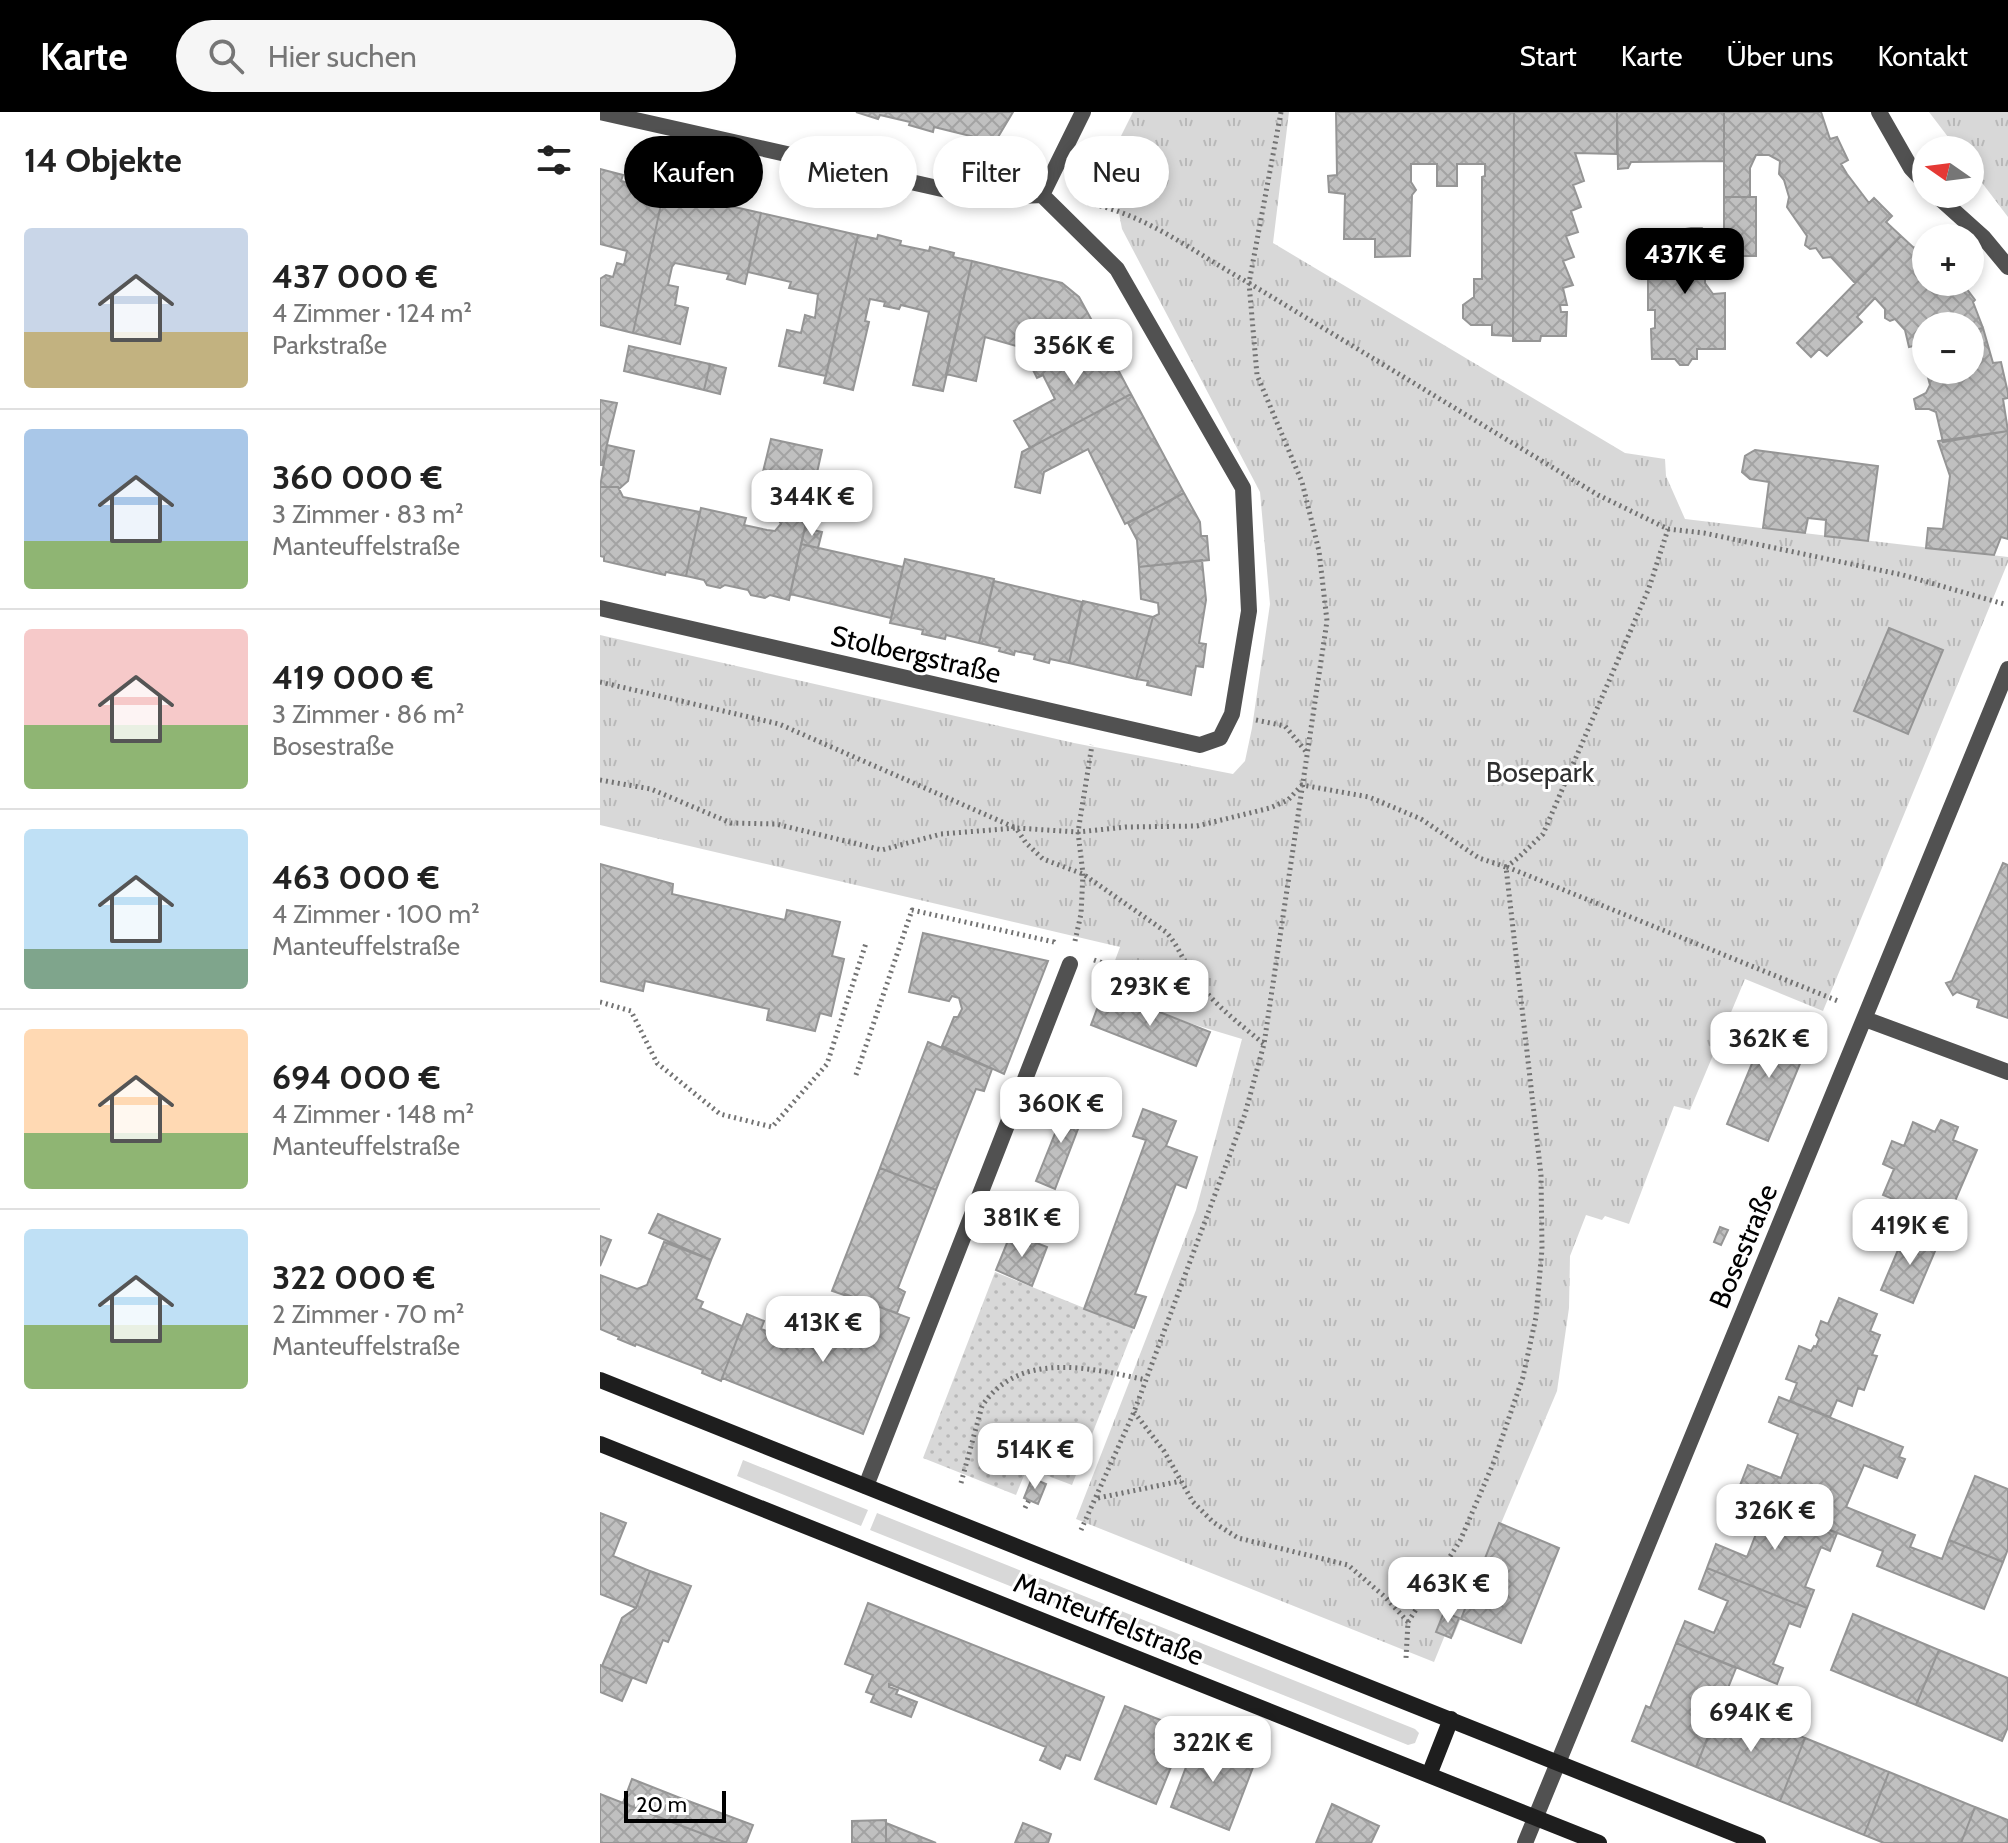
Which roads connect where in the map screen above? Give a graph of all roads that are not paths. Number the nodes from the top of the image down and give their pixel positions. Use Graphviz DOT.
graph roads {
  1 [pos="600,112"];
  2 [pos="1083,112"];
  3 [pos="1879,112"];
  4 [pos="1912,169"];
  5 [pos="1048,183"];
  6 [pos="933,187"];
  7 [pos="1048,201"];
  8 [pos="1951,208"];
  9 [pos="2008,267"];
  10 [pos="600,608"];
  11 [pos="2008,669"];
  12 [pos="1072,956"];
  13 [pos="1865,1019"];
  14 [pos="2008,1072"];
  15 [pos="600,1380"];
  16 [pos="600,1444"];
  17 [pos="866,1486"];
  18 [pos="1451,1719"];
  19 [pos="1558,1762"];
  20 [pos="1429,1775"];
  21 [pos="1535,1818"];
  22 [pos="1525,1843"];
  23 [pos="1599,1843"];
  24 [pos="1758,1843"];
  1 -- 6 [label="street"];
  2 -- 5 [label="street"];
  3 -- 4 [label="street"];
  7 -- 10 [label="street, Stolbergstraße"];
  8 -- 9 [label="street"];
  11 -- 13 [label="street, Bosestraße"];
  12 -- 17 [label="street"];
  13 -- 14 [label="street"];
  13 -- 19 [label="street, Bosestraße"];
  15 -- 17 [label="main road, Manteuffelstraße"];
  16 -- 20 [label="main road, Manteuffelstraße"];
  17 -- 18 [label="main road, Manteuffelstraße"];
  18 -- 19 [label="main road, Manteuffelstraße"];
  18 -- 20 [label="main road"];
  19 -- 21 [label="street, Bosestraße"];
  19 -- 24 [label="main road, Manteuffelstraße"];
  20 -- 21 [label="main road, Manteuffelstraße"];
  21 -- 22 [label="street, Bosestraße"];
  21 -- 23 [label="main road, Manteuffelstraße"];
}
